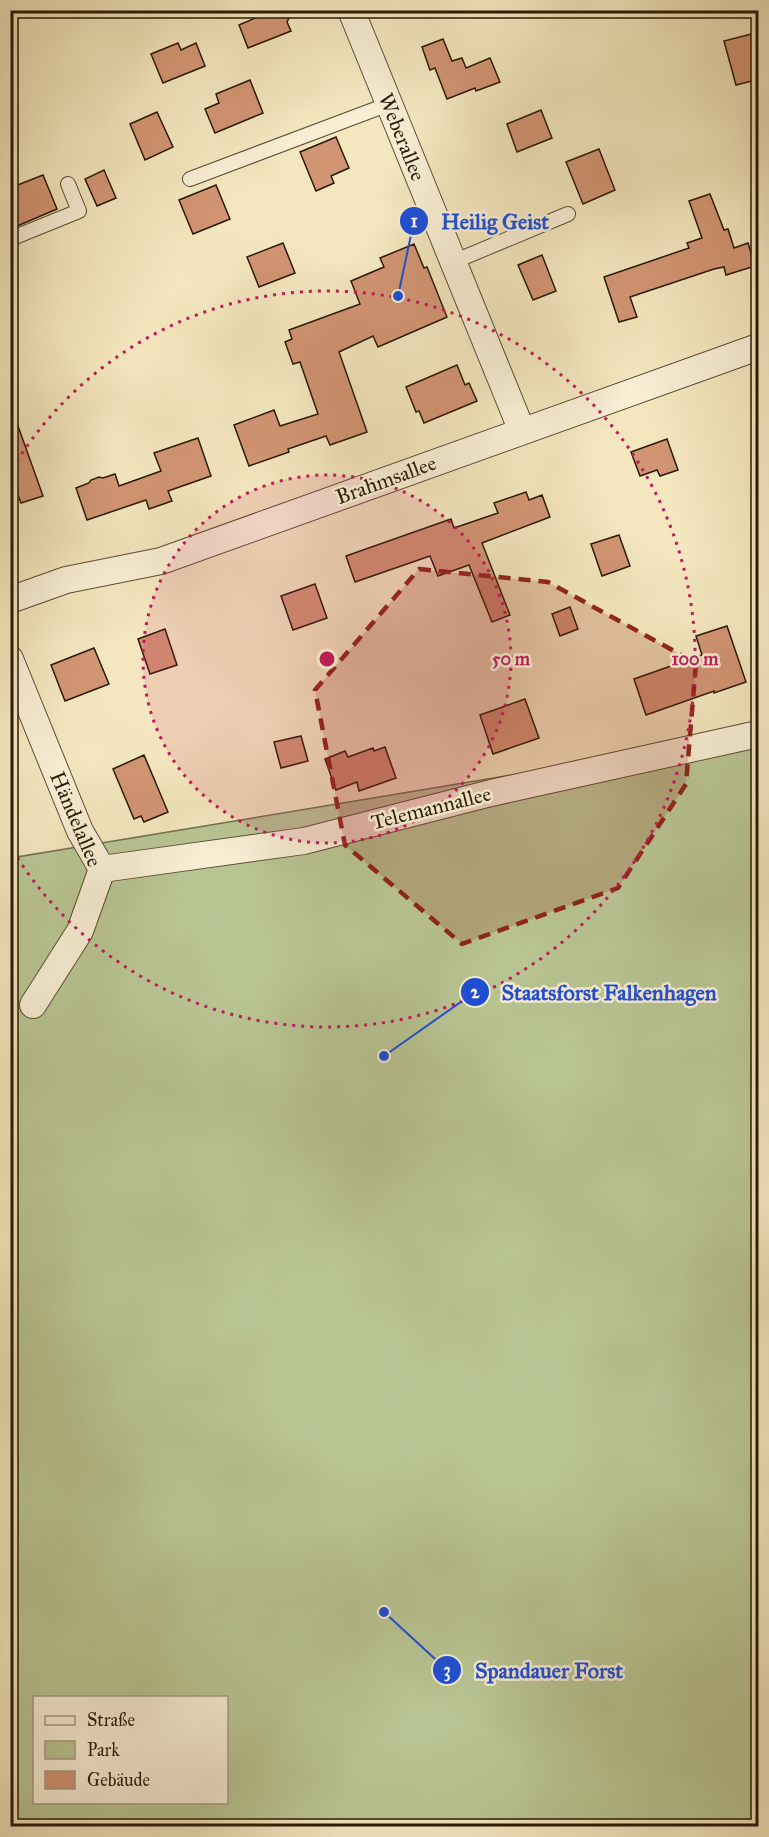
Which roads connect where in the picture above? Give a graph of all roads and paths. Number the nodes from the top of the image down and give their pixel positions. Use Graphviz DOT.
graph roads {
  1 [pos="351,10"];
  2 [pos="389,104"];
  3 [pos="190,179"];
  4 [pos="69,184"];
  5 [pos="568,214"];
  6 [pos="10,239"];
  7 [pos="453,262"];
  8 [pos="759,347"];
  9 [pos="522,431"];
  10 [pos="10,600"];
  11 [pos="10,659"];
  12 [pos="759,734"];
  13 [pos="102,869"];
  14 [pos="33,1005"];
  1 -- 2 [label="street, Weberallee"];
  2 -- 3 [label="lane"];
  2 -- 7 [label="street, Weberallee"];
  4 -- 6 [label="lane"];
  5 -- 7 [label="lane"];
  7 -- 9 [label="street, Weberallee"];
  8 -- 9 [label="street, Brahmsallee"];
  9 -- 10 [label="street, Brahmsallee"];
  11 -- 13 [label="street, Händelallee"];
  12 -- 13 [label="street, Telemannallee"];
  13 -- 14 [label="street, Händelallee"];
}
